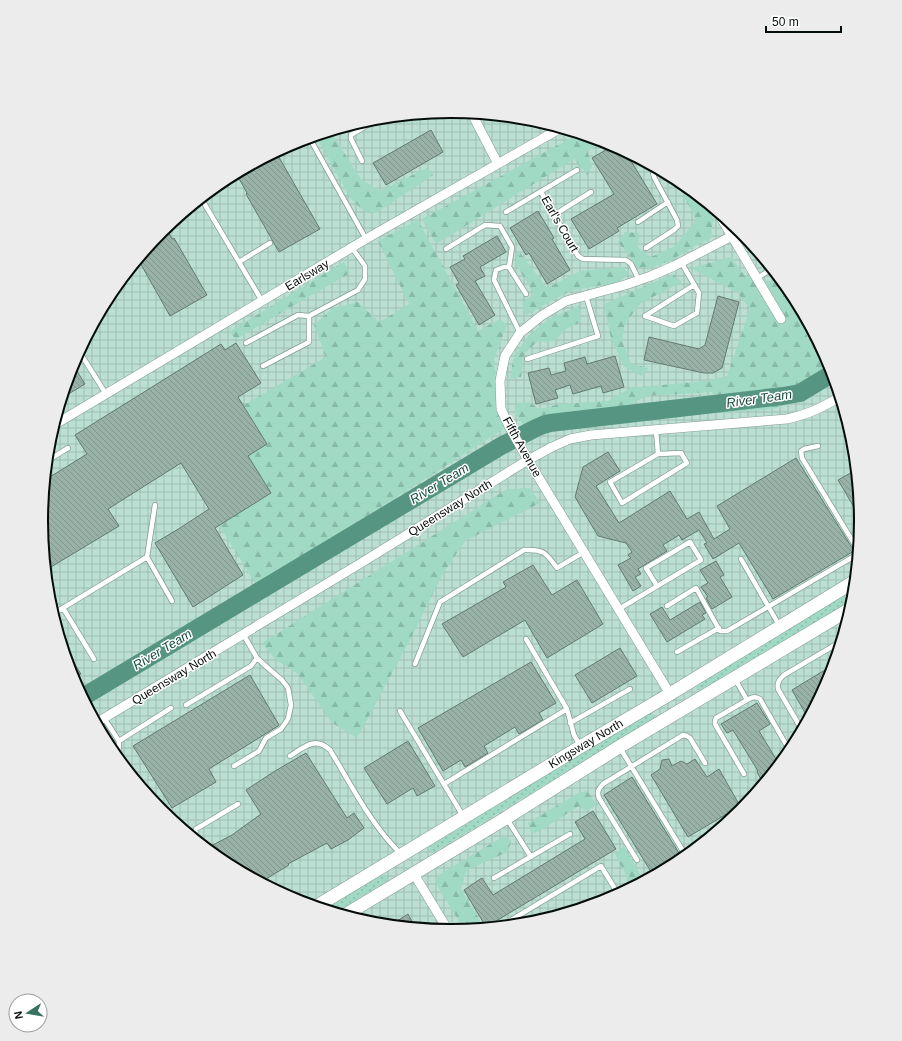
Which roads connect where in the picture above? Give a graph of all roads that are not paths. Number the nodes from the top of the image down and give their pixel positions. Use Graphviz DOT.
graph roads {
  1 [pos="474,118"];
  2 [pos="365,127"];
  3 [pos="555,131"];
  4 [pos="312,142"];
  5 [pos="362,161"];
  6 [pos="498,164"];
  7 [pos="577,170"];
  8 [pos="653,172"];
  9 [pos="541,192"];
  10 [pos="591,192"];
  11 [pos="668,202"];
  12 [pos="204,203"];
  13 [pos="506,212"];
  14 [pos="554,215"];
  15 [pos="638,222"];
  16 [pos="727,227"];
  17 [pos="732,236"];
  18 [pos="366,239"];
  19 [pos="270,243"];
  20 [pos="352,248"];
  21 [pos="646,248"];
  22 [pos="446,249"];
  23 [pos="239,262"];
  24 [pos="681,262"];
  25 [pos="509,267"];
  26 [pos="768,271"];
  27 [pos="757,278"];
  28 [pos="639,280"];
  29 [pos="694,285"];
  30 [pos="526,294"];
  31 [pos="586,296"];
  32 [pos="262,302"];
  33 [pos="309,316"];
  34 [pos="781,319"];
  35 [pos="520,333"];
  36 [pos="246,343"];
  37 [pos="83,357"];
  38 [pos="528,358"];
  39 [pos="263,366"];
  40 [pos="106,394"];
  41 [pos="835,399"];
  42 [pos="61,421"];
  43 [pos="656,430"];
  44 [pos="818,446"];
  45 [pos="68,448"];
  46 [pos="658,454"];
  47 [pos="53,457"];
  48 [pos="528,460"];
  49 [pos="155,505"];
  50 [pos="853,542"];
  51 [pos="584,552"];
  52 [pos="147,557"];
  53 [pos="852,557"];
  54 [pos="741,559"];
  55 [pos="849,585"];
  56 [pos="657,586"];
  57 [pos="172,601"];
  58 [pos="667,606"];
  59 [pos="769,607"];
  60 [pos="63,608"];
  61 [pos="619,609"];
  62 [pos="59,611"];
  63 [pos="843,613"];
  64 [pos="780,626"];
  65 [pos="719,628"];
  66 [pos="243,634"];
  67 [pos="526,639"];
  68 [pos="834,645"];
  69 [pos="677,652"];
  70 [pos="257,658"];
  71 [pos="94,659"];
  72 [pos="415,664"];
  73 [pos="734,679"];
  74 [pos="630,689"];
  75 [pos="670,694"];
  76 [pos="747,700"];
  77 [pos="186,705"];
  78 [pos="171,708"];
  79 [pos="567,709"];
  80 [pos="400,711"];
  81 [pos="680,711"];
  82 [pos="100,720"];
  83 [pos="102,723"];
  84 [pos="570,723"];
  85 [pos="799,724"];
  86 [pos="119,741"];
  87 [pos="786,744"];
  88 [pos="580,747"];
  89 [pos="119,748"];
  90 [pos="619,748"];
  91 [pos="290,756"];
  92 [pos="705,763"];
  93 [pos="234,766"];
  94 [pos="631,767"];
  95 [pos="744,774"];
  96 [pos="444,784"];
  97 [pos="238,804"];
  98 [pos="464,818"];
  99 [pos="506,818"];
  100 [pos="196,832"];
  101 [pos="570,834"];
  102 [pos="682,850"];
  103 [pos="402,855"];
  104 [pos="531,857"];
  105 [pos="637,860"];
  106 [pos="414,874"];
  107 [pos="494,878"];
  108 [pos="615,888"];
  109 [pos="323,903"];
  110 [pos="352,911"];
  111 [pos="514,918"];
  112 [pos="444,924"];
  1 -- 6 [label="street"];
  2 -- 5 [label="lane"];
  3 -- 6 [label="street, Earlsway"];
  4 -- 18 [label="lane"];
  6 -- 18 [label="street, Earlsway"];
  7 -- 9 [label="lane"];
  8 -- 11 [label="lane"];
  9 -- 13 [label="lane"];
  9 -- 14 [label="lane, Earl's Court"];
  10 -- 14 [label="lane"];
  11 -- 15 [label="lane"];
  11 -- 21 [label="lane"];
  12 -- 23 [label="lane"];
  14 -- 28 [label="lane, Earl's Court"];
  16 -- 17 [label="street"];
  17 -- 24 [label="street, Fifth Avenue"];
  17 -- 27 [label="street"];
  18 -- 20 [label="street, Earlsway"];
  19 -- 23 [label="lane"];
  20 -- 32 [label="street, Earlsway"];
  20 -- 33 [label="lane"];
  22 -- 25 [label="lane"];
  23 -- 32 [label="lane"];
  24 -- 28 [label="street, Fifth Avenue"];
  24 -- 29 [label="lane"];
  25 -- 30 [label="lane"];
  25 -- 35 [label="lane"];
  26 -- 27 [label="lane"];
  27 -- 34 [label="street"];
  28 -- 31 [label="street, Fifth Avenue"];
  29 -- 29 [label="lane"];
  31 -- 35 [label="street, Fifth Avenue"];
  31 -- 38 [label="lane"];
  32 -- 40 [label="street, Earlsway"];
  33 -- 36 [label="lane"];
  33 -- 39 [label="lane"];
  35 -- 48 [label="street, Fifth Avenue"];
  37 -- 40 [label="lane"];
  40 -- 42 [label="street, Earlsway"];
  41 -- 43 [label="street, Queensway North"];
  43 -- 46 [label="lane"];
  43 -- 48 [label="street, Queensway North"];
  44 -- 50 [label="lane"];
  45 -- 47 [label="lane"];
  46 -- 46 [label="lane"];
  48 -- 51 [label="street, Fifth Avenue"];
  48 -- 66 [label="street, Queensway North"];
  49 -- 52 [label="lane"];
  51 -- 61 [label="street, Fifth Avenue"];
  51 -- 72 [label="lane"];
  52 -- 57 [label="lane"];
  52 -- 60 [label="lane"];
  53 -- 59 [label="lane"];
  54 -- 59 [label="lane"];
  55 -- 64 [label="street, Kingsway North"];
  56 -- 56 [label="lane"];
  56 -- 61 [label="lane"];
  58 -- 65 [label="lane"];
  59 -- 64 [label="lane"];
  59 -- 65 [label="lane"];
  60 -- 62 [label="lane"];
  60 -- 71 [label="lane"];
  61 -- 75 [label="street, Fifth Avenue"];
  63 -- 73 [label="street, Kingsway North"];
  64 -- 75 [label="street, Kingsway North"];
  65 -- 69 [label="lane"];
  66 -- 70 [label="lane"];
  66 -- 82 [label="street, Queensway North"];
  67 -- 79 [label="lane"];
  68 -- 85 [label="lane"];
  70 -- 77 [label="lane"];
  70 -- 93 [label="lane"];
  73 -- 76 [label="lane"];
  73 -- 81 [label="street, Kingsway North"];
  74 -- 84 [label="lane"];
  75 -- 81 [label="street"];
  75 -- 88 [label="street, Kingsway North"];
  76 -- 87 [label="lane"];
  76 -- 95 [label="lane"];
  78 -- 86 [label="lane"];
  79 -- 84 [label="lane"];
  79 -- 96 [label="lane"];
  80 -- 96 [label="lane"];
  81 -- 90 [label="street, Kingsway North"];
  83 -- 86 [label="lane"];
  84 -- 88 [label="lane"];
  86 -- 89 [label="lane"];
  88 -- 98 [label="street, Kingsway North"];
  90 -- 94 [label="lane"];
  90 -- 99 [label="street, Kingsway North"];
  91 -- 103 [label="lane"];
  92 -- 94 [label="lane"];
  94 -- 102 [label="lane"];
  94 -- 105 [label="lane"];
  96 -- 98 [label="lane"];
  97 -- 100 [label="lane"];
  98 -- 103 [label="street, Kingsway North"];
  99 -- 104 [label="lane"];
  99 -- 106 [label="street, Kingsway North"];
  101 -- 104 [label="lane"];
  103 -- 106 [label="street"];
  103 -- 109 [label="street, Kingsway North"];
  104 -- 107 [label="lane"];
  106 -- 110 [label="street, Kingsway North"];
  106 -- 112 [label="street"];
  108 -- 111 [label="lane"];
}
